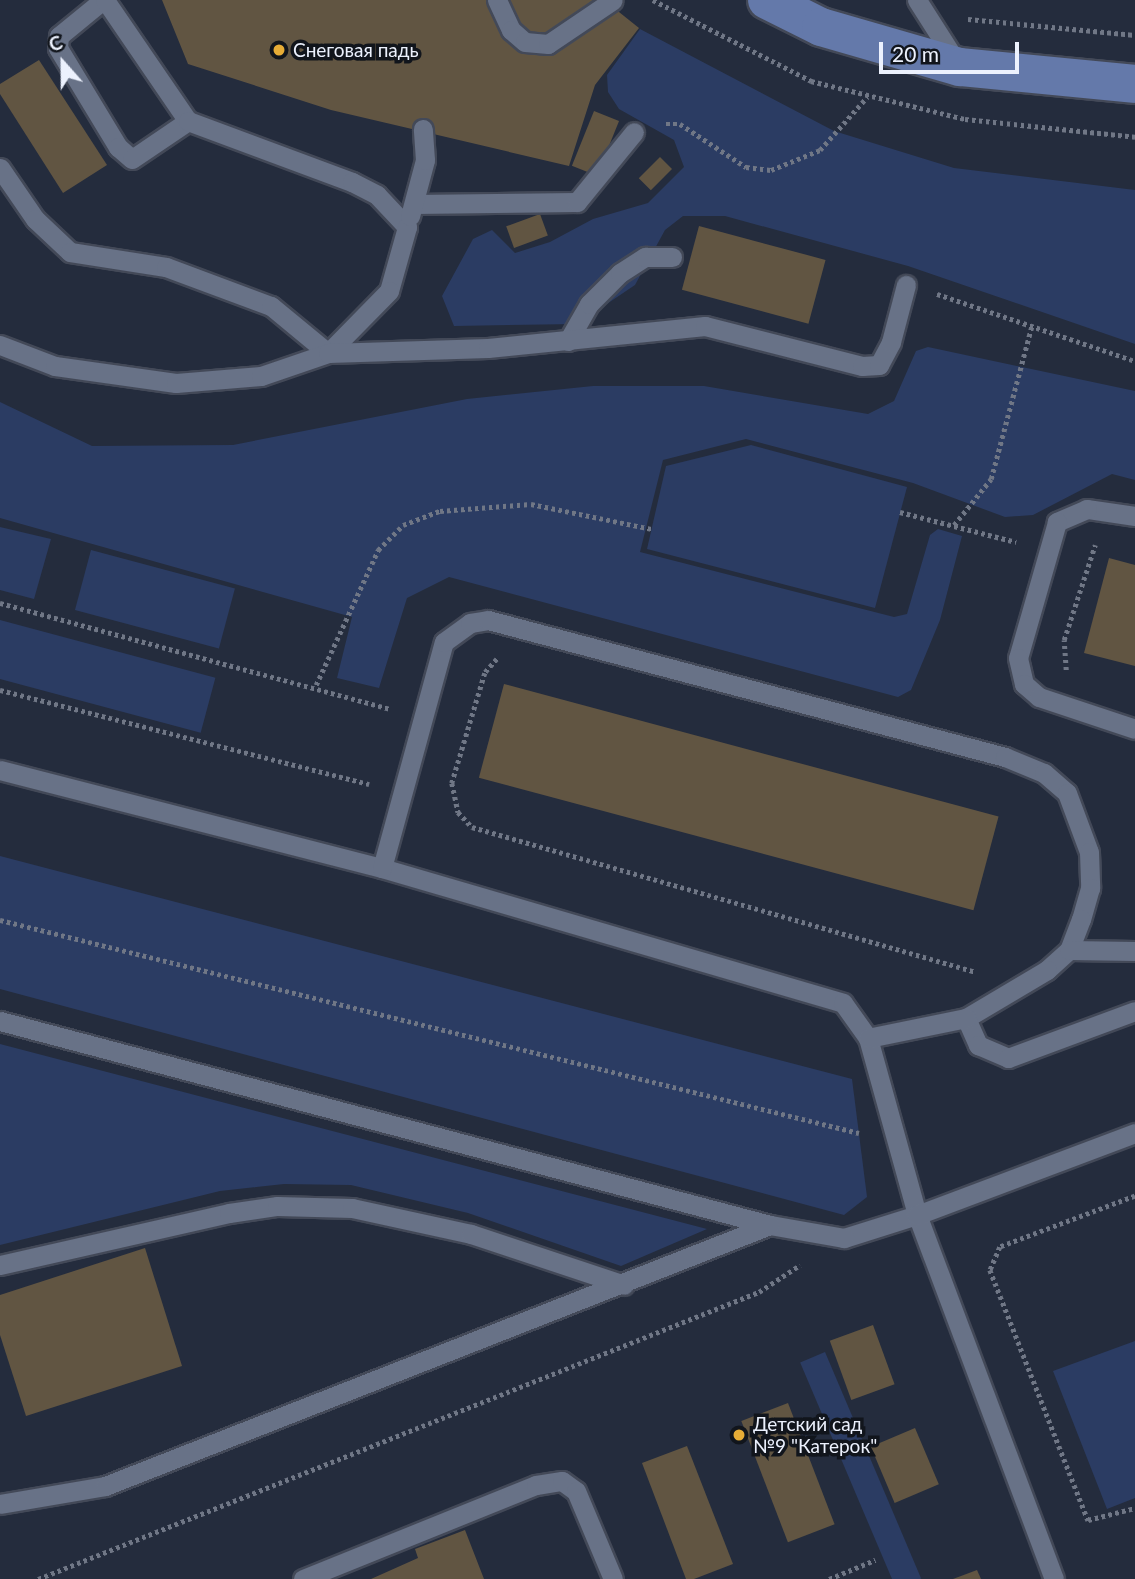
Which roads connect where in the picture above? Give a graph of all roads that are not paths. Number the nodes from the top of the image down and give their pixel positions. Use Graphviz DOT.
graph roads {
  1 [pos="104,0"];
  2 [pos="498,0"];
  3 [pos="613,0"];
  4 [pos="767,0"];
  5 [pos="924,7"];
  6 [pos="960,67"];
  7 [pos="1135,84"];
  8 [pos="188,121"];
  9 [pos="423,130"];
  10 [pos="634,132"];
  11 [pos="0,168"];
  12 [pos="414,204"];
  13 [pos="407,227"];
  14 [pos="672,257"];
  15 [pos="905,285"];
  16 [pos="568,341"];
  17 [pos="0,345"];
  18 [pos="328,353"];
  19 [pos="1135,516"];
  20 [pos="1135,729"];
  21 [pos="0,770"];
  22 [pos="382,868"];
  23 [pos="1069,950"];
  24 [pos="1135,951"];
  25 [pos="1135,1011"];
  26 [pos="966,1018"];
  27 [pos="0,1021"];
  28 [pos="868,1038"];
  29 [pos="1135,1132"];
  30 [pos="917,1215"];
  31 [pos="770,1225"];
  32 [pos="0,1265"];
  33 [pos="624,1285"];
  34 [pos="0,1504"];
  35 [pos="303,1579"];
  36 [pos="613,1579"];
  37 [pos="1055,1579"];
  1 -- 8 [label="lane"];
  1 -- 8 [label="lane"];
  2 -- 3 [label="lane"];
  4 -- 6 [label="main road"];
  5 -- 6 [label="lane"];
  6 -- 7 [label="main road"];
  8 -- 13 [label="lane"];
  9 -- 12 [label="lane"];
  10 -- 12 [label="lane"];
  11 -- 18 [label="lane"];
  12 -- 13 [label="lane"];
  13 -- 18 [label="lane"];
  14 -- 16 [label="lane"];
  15 -- 16 [label="lane"];
  16 -- 18 [label="lane"];
  17 -- 18 [label="lane"];
  19 -- 20 [label="lane"];
  21 -- 22 [label="lane"];
  22 -- 23 [label="lane"];
  22 -- 28 [label="lane"];
  23 -- 24 [label="lane"];
  23 -- 26 [label="lane"];
  25 -- 26 [label="lane"];
  26 -- 28 [label="lane"];
  27 -- 31 [label="lane"];
  28 -- 30 [label="lane"];
  29 -- 30 [label="lane"];
  30 -- 31 [label="lane"];
  30 -- 37 [label="lane"];
  31 -- 33 [label="lane"];
  32 -- 33 [label="lane"];
  33 -- 34 [label="lane"];
  35 -- 36 [label="lane"];
}
